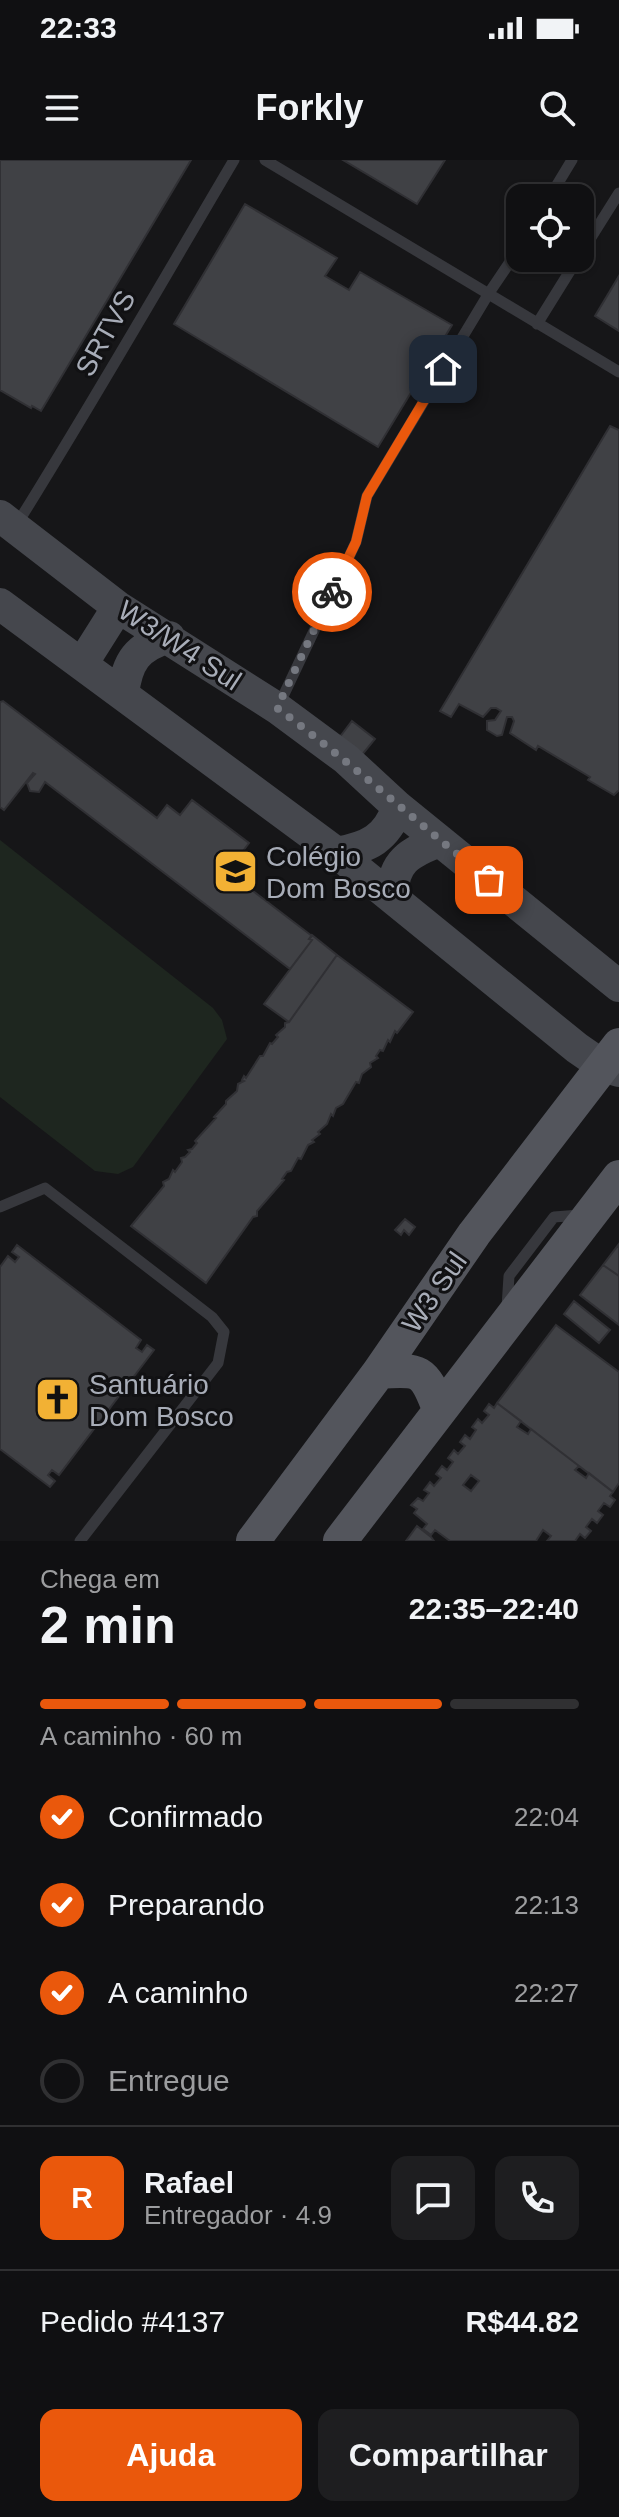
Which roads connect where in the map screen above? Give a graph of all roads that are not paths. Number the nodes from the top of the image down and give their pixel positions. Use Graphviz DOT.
graph roads {
  1 [pos="234,160"];
  2 [pos="265,160"];
  3 [pos="566,162"];
  4 [pos="556,184"];
  5 [pos="619,193"];
  6 [pos="594,233"];
  7 [pos="506,268"];
  8 [pos="570,272"];
  9 [pos="489,293"];
  10 [pos="537,324"];
  11 [pos="619,372"];
  12 [pos="8,521"];
  13 [pos="0,604"];
  14 [pos="118,607"];
  15 [pos="169,637"];
  16 [pos="82,664"];
  17 [pos="123,694"];
  18 [pos="277,708"];
  19 [pos="398,807"];
  20 [pos="440,841"];
  21 [pos="337,853"];
  22 [pos="393,898"];
  23 [pos="619,986"];
  24 [pos="614,1061"];
  25 [pos="619,1177"];
  26 [pos="0,1207"];
  27 [pos="379,1372"];
  28 [pos="439,1409"];
  29 [pos="80,1541"];
  30 [pos="253,1541"];
  31 [pos="340,1541"];
  1 -- 12 [label="lane, SRTVS"];
  2 -- 9 [label="lane"];
  3 -- 4 [label="lane"];
  5 -- 6 [label="lane"];
  7 -- 9 [label="lane"];
  8 -- 10 [label="lane"];
  9 -- 10 [label="lane"];
  9 -- 18 [label="lane"];
  10 -- 11 [label="lane"];
  12 -- 14 [label="main road, W3/W4 Sul"];
  13 -- 16 [label="main road"];
  14 -- 15 [label="main road, W3/W4 Sul"];
  14 -- 16 [label="main road"];
  15 -- 17 [label="main road"];
  15 -- 18 [label="main road, W3/W4 Sul"];
  16 -- 17 [label="main road"];
  17 -- 21 [label="main road"];
  18 -- 19 [label="main road, W3/W4 Sul"];
  19 -- 20 [label="main road, W3/W4 Sul"];
  19 -- 21 [label="main road"];
  20 -- 22 [label="main road"];
  20 -- 23 [label="main road, W3/W4 Sul"];
  21 -- 22 [label="main road"];
  22 -- 24 [label="main road"];
  24 -- 27 [label="main road, W3 Sul"];
  25 -- 28 [label="main road"];
  26 -- 29 [label="lane"];
  27 -- 28 [label="main road"];
  27 -- 30 [label="main road, W3 Sul"];
  28 -- 31 [label="main road"];
}
